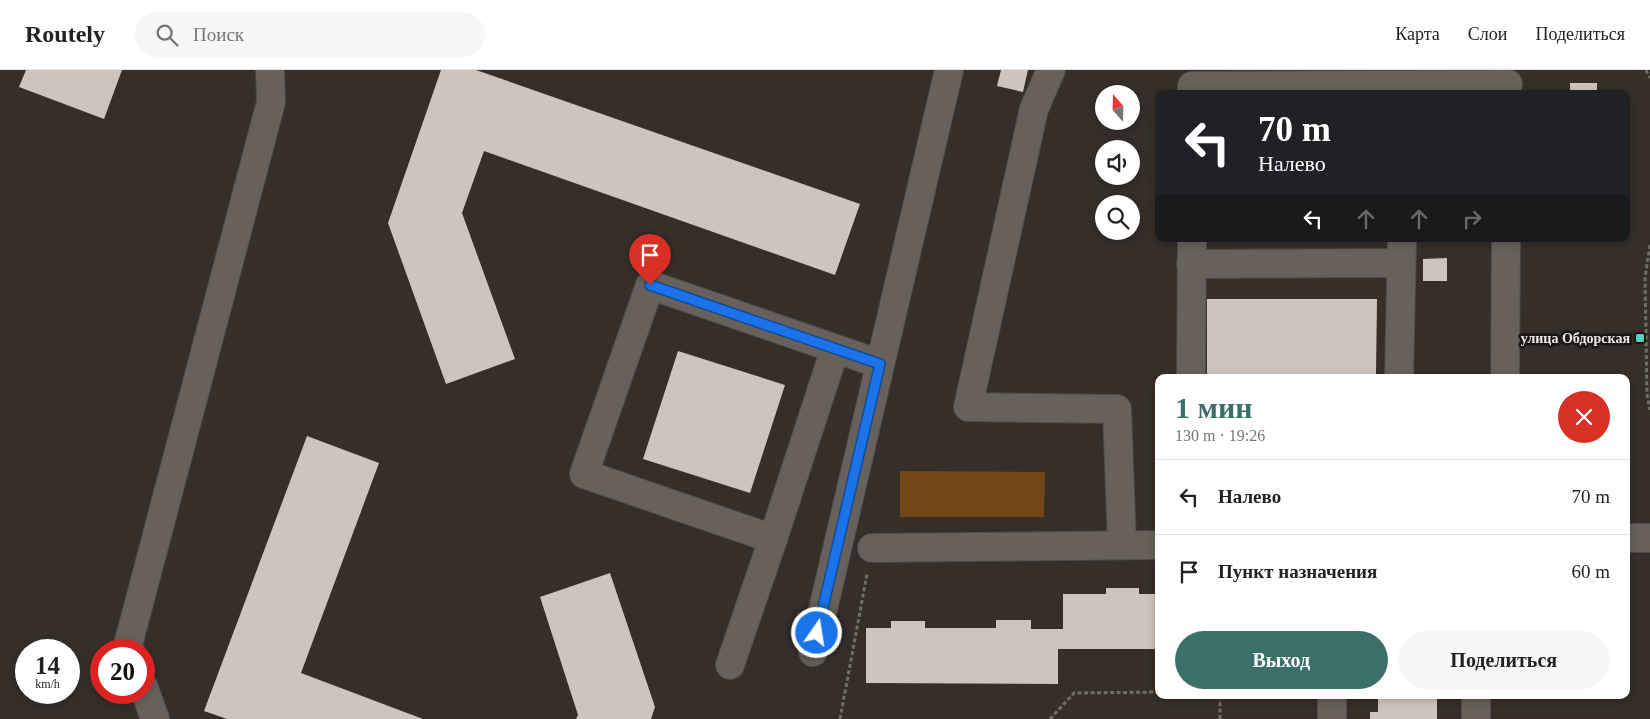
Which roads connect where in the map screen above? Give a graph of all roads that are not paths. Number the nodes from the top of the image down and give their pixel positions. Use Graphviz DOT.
graph roads {
  1 [pos="270,70"];
  2 [pos="949,70"];
  3 [pos="1051,70"];
  4 [pos="1509,83"];
  5 [pos="1192,90"];
  6 [pos="1404,90"];
  7 [pos="1506,242"];
  8 [pos="1192,251"];
  9 [pos="1401,251"];
  10 [pos="835,349"];
  11 [pos="880,364"];
  12 [pos="1191,374"];
  13 [pos="1399,374"];
  14 [pos="1505,374"];
  15 [pos="1630,538"];
  16 [pos="1650,538"];
  17 [pos="773,540"];
  18 [pos="1155,544"];
  19 [pos="1122,545"];
  20 [pos="872,548"];
  21 [pos="130,639"];
  22 [pos="813,652"];
  23 [pos="730,665"];
  24 [pos="1332,699"];
  25 [pos="1476,699"];
  26 [pos="150,704"];
  27 [pos="155,719"];
  28 [pos="1332,719"];
  29 [pos="1476,719"];
  1 -- 21 [label="lane"];
  2 -- 11 [label="lane"];
  3 -- 19 [label="lane"];
  4 -- 6 [label="lane"];
  5 -- 6 [label="lane"];
  7 -- 14 [label="lane"];
  8 -- 9 [label="lane"];
  8 -- 12 [label="lane"];
  9 -- 13 [label="lane"];
  10 -- 11 [label="lane"];
  10 -- 17 [label="lane"];
  10 -- 17 [label="lane"];
  11 -- 22 [label="lane"];
  15 -- 16 [label="lane"];
  17 -- 23 [label="lane"];
  18 -- 19 [label="lane"];
  19 -- 20 [label="lane"];
  24 -- 28 [label="lane"];
  25 -- 29 [label="lane"];
  26 -- 27 [label="lane"];
}
